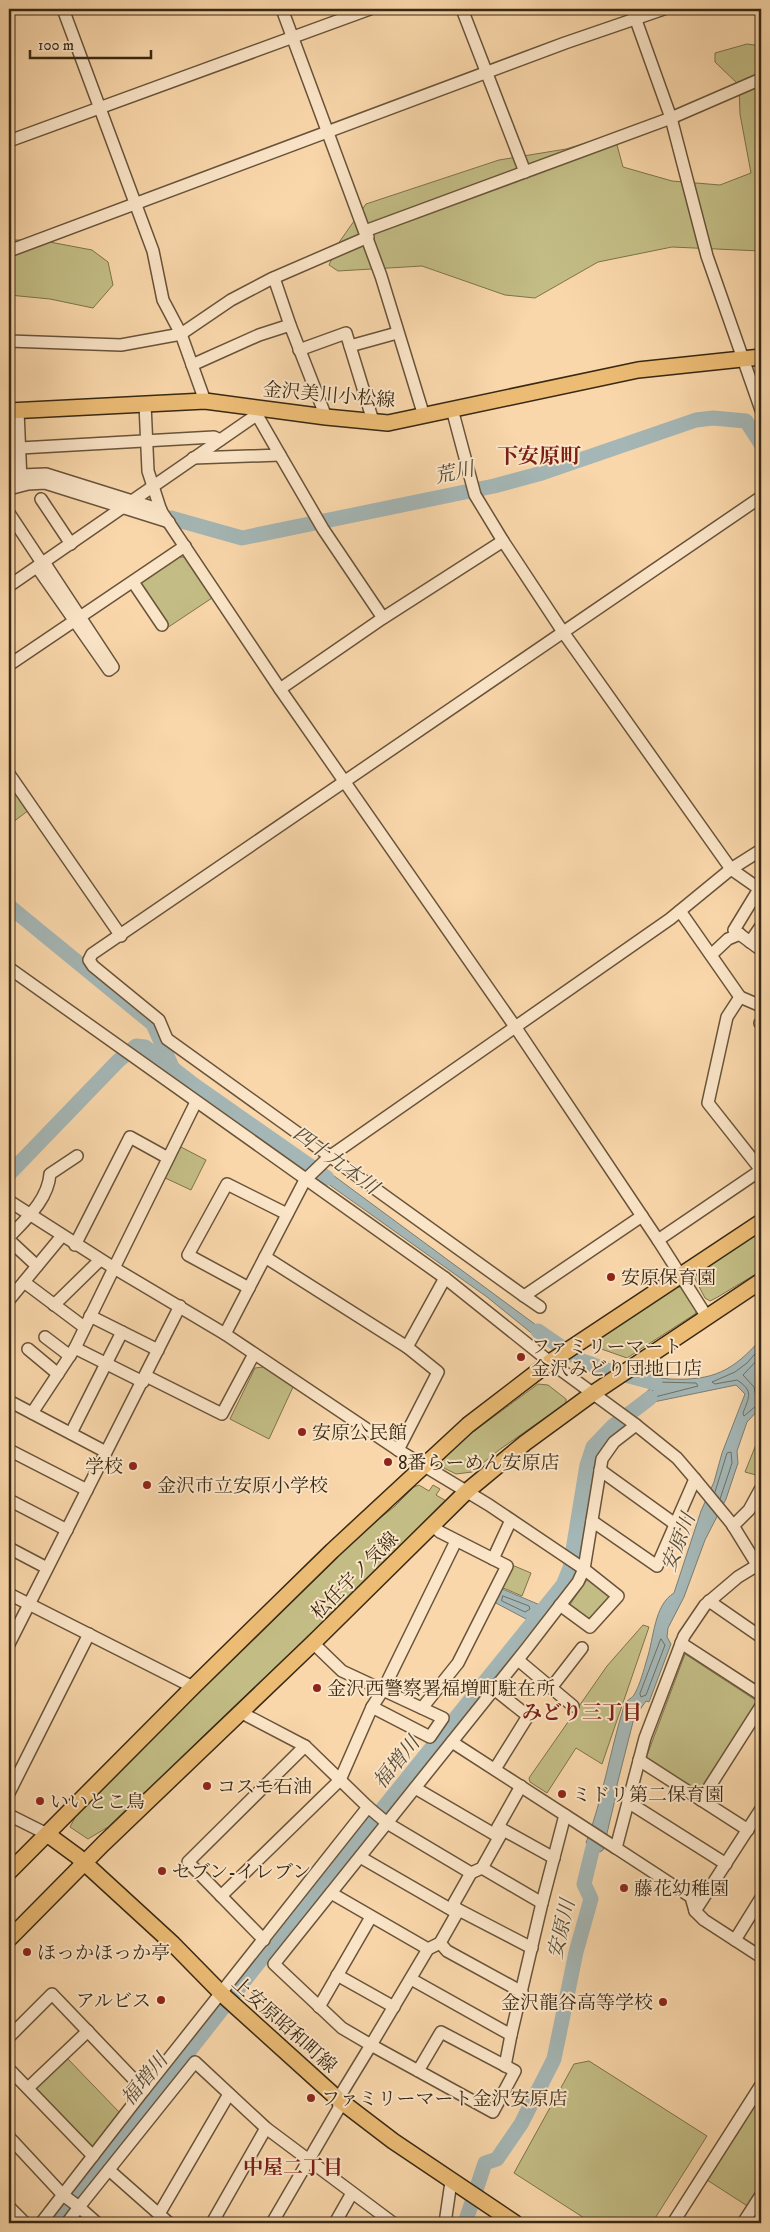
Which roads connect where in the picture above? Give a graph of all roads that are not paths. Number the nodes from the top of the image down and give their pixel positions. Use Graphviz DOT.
graph roads {
  1 [pos="64,9"];
  2 [pos="282,9"];
  3 [pos="370,9"];
  4 [pos="462,9"];
  5 [pos="664,9"];
  6 [pos="634,14"];
  7 [pos="293,37"];
  8 [pos="486,73"];
  9 [pos="761,79"];
  10 [pos="99,109"];
  11 [pos="671,118"];
  12 [pos="328,133"];
  13 [pos="9,141"];
  14 [pos="525,172"];
  15 [pos="136,205"];
  16 [pos="367,234"];
  17 [pos="9,251"];
  18 [pos="274,278"];
  19 [pos="290,325"];
  20 [pos="397,333"];
  21 [pos="181,334"];
  22 [pos="9,341"];
  23 [pos="350,346"];
  24 [pos="299,350"];
  25 [pos="761,357"];
  26 [pos="742,358"];
  27 [pos="192,365"];
  28 [pos="205,401"];
  29 [pos="145,404"];
  30 [pos="452,409"];
  31 [pos="761,410"];
  32 [pos="14,411"];
  33 [pos="261,412"];
  34 [pos="424,416"];
  35 [pos="326,417"];
  36 [pos="373,421"];
  37 [pos="147,440"];
  38 [pos="220,440"];
  39 [pos="20,448"];
  40 [pos="280,455"];
  41 [pos="192,458"];
  42 [pos="9,479"];
  43 [pos="21,480"];
  44 [pos="152,486"];
  45 [pos="9,490"];
  46 [pos="761,498"];
  47 [pos="41,499"];
  48 [pos="128,505"];
  49 [pos="161,510"];
  50 [pos="9,513"];
  51 [pos="169,522"];
  52 [pos="503,541"];
  53 [pos="71,544"];
  54 [pos="185,546"];
  55 [pos="41,564"];
  56 [pos="133,582"];
  57 [pos="9,586"];
  58 [pos="383,618"];
  59 [pos="77,619"];
  60 [pos="162,625"];
  61 [pos="563,632"];
  62 [pos="9,665"];
  63 [pos="280,689"];
  64 [pos="9,774"];
  65 [pos="344,782"];
  66 [pos="761,850"];
  67 [pos="731,869"];
  68 [pos="760,890"];
  69 [pos="680,911"];
  70 [pos="761,926"];
  71 [pos="740,934"];
  72 [pos="120,936"];
  73 [pos="750,942"];
  74 [pos="761,950"];
  75 [pos="711,955"];
  76 [pos="9,968"];
  77 [pos="740,997"];
  78 [pos="761,1006"];
  79 [pos="516,1028"];
  80 [pos="196,1102"];
  81 [pos="77,1156"];
  82 [pos="168,1158"];
  83 [pos="327,1159"];
  84 [pos="761,1170"];
  85 [pos="308,1177"];
  86 [pos="9,1201"];
  87 [pos="287,1214"];
  88 [pos="29,1216"];
  89 [pos="642,1216"];
  90 [pos="761,1222"];
  91 [pos="61,1237"];
  92 [pos="9,1238"];
  93 [pos="658,1240"];
  94 [pos="74,1245"];
  95 [pos="265,1257"];
  96 [pos="100,1260"];
  97 [pos="37,1266"];
  98 [pos="114,1268"];
  99 [pos="681,1275"];
  100 [pos="445,1278"];
  101 [pos="761,1281"];
  102 [pos="24,1282"];
  103 [pos="249,1288"];
  104 [pos="10,1295"];
  105 [pos="524,1296"];
  106 [pos="54,1305"];
  107 [pos="180,1306"];
  108 [pos="540,1306"];
  109 [pos="90,1316"];
  110 [pos="707,1317"];
  111 [pos="84,1327"];
  112 [pos="122,1332"];
  113 [pos="225,1334"];
  114 [pos="45,1337"];
  115 [pos="407,1347"];
  116 [pos="28,1349"];
  117 [pos="158,1350"];
  118 [pos="72,1352"];
  119 [pos="254,1354"];
  120 [pos="555,1359"];
  121 [pos="106,1364"];
  122 [pos="58,1374"];
  123 [pos="144,1379"];
  124 [pos="597,1390"];
  125 [pos="9,1401"];
  126 [pos="32,1413"];
  127 [pos="633,1423"];
  128 [pos="71,1433"];
  129 [pos="9,1450"];
  130 [pos="398,1450"];
  131 [pos="106,1452"];
  132 [pos="423,1465"];
  133 [pos="600,1470"];
  134 [pos="695,1478"];
  135 [pos="761,1488"];
  136 [pos="87,1490"];
  137 [pos="466,1492"];
  138 [pos="9,1500"];
  139 [pos="511,1520"];
  140 [pos="592,1521"];
  141 [pos="675,1524"];
  142 [pos="432,1525"];
  143 [pos="733,1526"];
  144 [pos="67,1530"];
  145 [pos="456,1541"];
  146 [pos="9,1548"];
  147 [pos="493,1559"];
  148 [pos="581,1567"];
  149 [pos="760,1567"];
  150 [pos="47,1568"];
  151 [pos="9,1594"];
  152 [pos="709,1601"];
  153 [pos="29,1604"];
  154 [pos="560,1605"];
  155 [pos="89,1634"];
  156 [pos="761,1637"];
  157 [pos="314,1643"];
  158 [pos="681,1643"];
  159 [pos="9,1644"];
  160 [pos="582,1648"];
  161 [pos="518,1660"];
  162 [pos="192,1687"];
  163 [pos="551,1688"];
  164 [pos="383,1690"];
  165 [pos="494,1690"];
  166 [pos="761,1695"];
  167 [pos="573,1706"];
  168 [pos="761,1706"];
  169 [pos="372,1707"];
  170 [pos="422,1708"];
  171 [pos="240,1712"];
  172 [pos="452,1742"];
  173 [pos="305,1746"];
  174 [pos="639,1760"];
  175 [pos="494,1769"];
  176 [pos="340,1780"];
  177 [pos="520,1786"];
  178 [pos="415,1788"];
  179 [pos="9,1793"];
  180 [pos="701,1800"];
  181 [pos="628,1802"];
  182 [pos="370,1809"];
  183 [pos="761,1809"];
  184 [pos="9,1815"];
  185 [pos="565,1816"];
  186 [pos="385,1821"];
  187 [pos="754,1827"];
  188 [pos="499,1832"];
  189 [pos="46,1834"];
  190 [pos="614,1846"];
  191 [pos="360,1858"];
  192 [pos="554,1858"];
  193 [pos="85,1864"];
  194 [pos="726,1864"];
  195 [pos="476,1870"];
  196 [pos="9,1872"];
  197 [pos="330,1893"];
  198 [pos="221,1896"];
  199 [pos="761,1898"];
  200 [pos="542,1903"];
  201 [pos="456,1910"];
  202 [pos="695,1911"];
  203 [pos="371,1916"];
  204 [pos="9,1940"];
  205 [pos="264,1940"];
  206 [pos="735,1940"];
  207 [pos="440,1943"];
  208 [pos="532,1948"];
  209 [pos="428,1949"];
  210 [pos="761,1957"];
  211 [pos="338,1975"];
  212 [pos="411,1979"];
  213 [pos="522,1992"];
  214 [pos="222,1995"];
  215 [pos="320,2007"];
  216 [pos="394,2007"];
  217 [pos="88,2031"];
  218 [pos="511,2036"];
  219 [pos="9,2037"];
  220 [pos="371,2045"];
  221 [pos="505,2066"];
  222 [pos="9,2069"];
  223 [pos="418,2071"];
  224 [pos="28,2088"];
  225 [pos="144,2090"];
  226 [pos="759,2092"];
  227 [pos="229,2094"];
  228 [pos="338,2099"];
  229 [pos="266,2128"];
  230 [pos="9,2138"];
  231 [pos="93,2156"];
  232 [pos="308,2161"];
  233 [pos="109,2170"];
  234 [pos="452,2182"];
  235 [pos="352,2193"];
  236 [pos="761,2195"];
  237 [pos="65,2196"];
  238 [pos="9,2207"];
  239 [pos="78,2207"];
  240 [pos="159,2214"];
  241 [pos="25,2223"];
  242 [pos="41,2223"];
  243 [pos="67,2223"];
  244 [pos="97,2223"];
  245 [pos="169,2223"];
  246 [pos="212,2223"];
  247 [pos="272,2223"];
  248 [pos="335,2223"];
  249 [pos="392,2223"];
  250 [pos="445,2223"];
  251 [pos="515,2223"];
  252 [pos="673,2223"];
  253 [pos="743,2223"];
  1 -- 10 [label="street"];
  2 -- 7 [label="street"];
  3 -- 7 [label="street"];
  4 -- 8 [label="street"];
  5 -- 6 [label="street"];
  6 -- 8 [label="street"];
  6 -- 11 [label="street"];
  7 -- 10 [label="street"];
  7 -- 12 [label="street"];
  8 -- 12 [label="street"];
  8 -- 14 [label="street"];
  9 -- 11 [label="street"];
  10 -- 13 [label="street"];
  10 -- 15 [label="street"];
  11 -- 14 [label="street"];
  11 -- 26 [label="street"];
  12 -- 15 [label="street"];
  12 -- 16 [label="street"];
  14 -- 16 [label="street"];
  15 -- 17 [label="street"];
  15 -- 21 [label="street"];
  16 -- 18 [label="street"];
  16 -- 20 [label="street"];
  18 -- 19 [label="street"];
  18 -- 21 [label="street"];
  19 -- 24 [label="street"];
  19 -- 27 [label="street"];
  20 -- 23 [label="street"];
  20 -- 34 [label="street"];
  21 -- 22 [label="street"];
  21 -- 27 [label="street"];
  23 -- 24 [label="street"];
  23 -- 36 [label="street"];
  24 -- 35 [label="street"];
  25 -- 26 [label="main road, 金沢美川小松線"];
  26 -- 30 [label="main road, 金沢美川小松線"];
  26 -- 31 [label="street"];
  27 -- 28 [label="street"];
  28 -- 29 [label="main road, 金沢美川小松線"];
  28 -- 33 [label="main road, 金沢美川小松線"];
  29 -- 32 [label="main road, 金沢美川小松線"];
  29 -- 37 [label="street"];
  30 -- 34 [label="main road, 金沢美川小松線"];
  30 -- 52 [label="street"];
  32 -- 39 [label="street"];
  33 -- 35 [label="main road, 金沢美川小松線"];
  33 -- 38 [label="street"];
  33 -- 40 [label="street"];
  34 -- 36 [label="main road, 金沢美川小松線"];
  35 -- 36 [label="main road, 金沢美川小松線"];
  37 -- 38 [label="street"];
  37 -- 39 [label="street"];
  37 -- 44 [label="street"];
  38 -- 41 [label="street"];
  39 -- 43 [label="street"];
  40 -- 41 [label="street"];
  40 -- 58 [label="street"];
  41 -- 44 [label="street"];
  42 -- 43 [label="street"];
  43 -- 45 [label="street"];
  43 -- 48 [label="street"];
  44 -- 48 [label="street"];
  44 -- 49 [label="street"];
  46 -- 61 [label="street"];
  47 -- 53 [label="street"];
  48 -- 49 [label="street"];
  48 -- 51 [label="street"];
  48 -- 53 [label="street"];
  49 -- 51 [label="street"];
  50 -- 55 [label="street"];
  51 -- 54 [label="street"];
  52 -- 58 [label="street"];
  52 -- 61 [label="street"];
  53 -- 55 [label="street"];
  54 -- 56 [label="street"];
  54 -- 63 [label="street"];
  55 -- 57 [label="street"];
  55 -- 59 [label="street"];
  56 -- 59 [label="street"];
  56 -- 60 [label="street"];
  58 -- 63 [label="street"];
  59 -- 62 [label="street"];
  61 -- 65 [label="street"];
  61 -- 67 [label="street"];
  63 -- 65 [label="street"];
  64 -- 72 [label="street"];
  65 -- 72 [label="street"];
  65 -- 79 [label="street"];
  66 -- 67 [label="street"];
  67 -- 68 [label="street"];
  67 -- 69 [label="street"];
  68 -- 71 [label="street"];
  69 -- 75 [label="street"];
  69 -- 79 [label="street"];
  70 -- 73 [label="street"];
  71 -- 73 [label="street"];
  71 -- 75 [label="street"];
  72 -- 83 [label="street"];
  73 -- 74 [label="street"];
  75 -- 77 [label="street"];
  76 -- 80 [label="street"];
  77 -- 78 [label="street"];
  77 -- 84 [label="street"];
  79 -- 83 [label="street"];
  79 -- 89 [label="street"];
  80 -- 82 [label="street"];
  80 -- 85 [label="street"];
  81 -- 88 [label="street"];
  82 -- 94 [label="street"];
  82 -- 98 [label="street"];
  83 -- 85 [label="street"];
  83 -- 105 [label="street"];
  84 -- 93 [label="street"];
  85 -- 87 [label="street"];
  85 -- 100 [label="street"];
  86 -- 88 [label="street"];
  87 -- 95 [label="street"];
  87 -- 103 [label="street"];
  88 -- 91 [label="street"];
  88 -- 92 [label="street"];
  89 -- 93 [label="street"];
  89 -- 105 [label="street"];
  90 -- 99 [label="main road, 松任宇ノ気線"];
  91 -- 94 [label="street"];
  91 -- 97 [label="street"];
  92 -- 97 [label="street"];
  93 -- 99 [label="street"];
  94 -- 96 [label="street"];
  95 -- 103 [label="street"];
  95 -- 115 [label="street"];
  96 -- 98 [label="street"];
  96 -- 106 [label="street"];
  97 -- 102 [label="street"];
  98 -- 107 [label="street"];
  98 -- 109 [label="street"];
  99 -- 110 [label="street"];
  99 -- 120 [label="main road, 松任宇ノ気線"];
  100 -- 115 [label="street"];
  100 -- 120 [label="street"];
  101 -- 110 [label="main road, 松任宇ノ気線"];
  102 -- 104 [label="street"];
  102 -- 106 [label="street"];
  103 -- 113 [label="street"];
  105 -- 108 [label="street"];
  106 -- 111 [label="street"];
  107 -- 113 [label="street"];
  107 -- 117 [label="street"];
  109 -- 111 [label="street"];
  109 -- 112 [label="street"];
  110 -- 124 [label="main road, 松任宇ノ気線"];
  111 -- 118 [label="street"];
  112 -- 117 [label="street"];
  112 -- 121 [label="street"];
  113 -- 119 [label="street"];
  114 -- 118 [label="street"];
  115 -- 130 [label="street"];
  116 -- 122 [label="street"];
  117 -- 123 [label="street"];
  118 -- 121 [label="street"];
  118 -- 122 [label="street"];
  119 -- 123 [label="street"];
  119 -- 130 [label="street"];
  120 -- 124 [label="street"];
  120 -- 132 [label="main road, 松任宇ノ気線"];
  121 -- 123 [label="street"];
  121 -- 128 [label="street"];
  122 -- 126 [label="street"];
  123 -- 131 [label="street"];
  124 -- 127 [label="street"];
  124 -- 137 [label="main road, 松任宇ノ気線"];
  125 -- 126 [label="street"];
  126 -- 128 [label="street"];
  127 -- 133 [label="street"];
  127 -- 134 [label="street"];
  128 -- 131 [label="street"];
  129 -- 136 [label="street"];
  130 -- 132 [label="street"];
  131 -- 136 [label="street"];
  132 -- 137 [label="street"];
  132 -- 162 [label="main road, 松任宇ノ気線"];
  133 -- 140 [label="street"];
  133 -- 141 [label="street"];
  134 -- 141 [label="street"];
  134 -- 143 [label="street"];
  135 -- 143 [label="street"];
  136 -- 144 [label="street"];
  137 -- 139 [label="street"];
  137 -- 142 [label="main road, 松任宇ノ気線"];
  138 -- 144 [label="street"];
  139 -- 147 [label="street"];
  139 -- 148 [label="street"];
  140 -- 141 [label="street"];
  140 -- 148 [label="street"];
  142 -- 145 [label="street"];
  142 -- 157 [label="main road, 松任宇ノ気線"];
  143 -- 149 [label="street"];
  144 -- 150 [label="street"];
  145 -- 147 [label="street"];
  145 -- 164 [label="street"];
  146 -- 150 [label="street"];
  147 -- 170 [label="street"];
  148 -- 154 [label="street"];
  148 -- 154 [label="street"];
  149 -- 152 [label="street"];
  150 -- 153 [label="street"];
  151 -- 153 [label="street"];
  152 -- 156 [label="street"];
  152 -- 158 [label="street"];
  153 -- 155 [label="street"];
  153 -- 159 [label="street"];
  154 -- 161 [label="street"];
  155 -- 162 [label="street"];
  155 -- 179 [label="street"];
  157 -- 164 [label="street"];
  157 -- 171 [label="main road, 松任宇ノ気線"];
  158 -- 166 [label="street"];
  158 -- 174 [label="street"];
  160 -- 163 [label="street"];
  161 -- 163 [label="street"];
  161 -- 165 [label="street"];
  162 -- 189 [label="main road, 松任宇ノ気線"];
  163 -- 167 [label="street"];
  164 -- 169 [label="street"];
  164 -- 170 [label="street"];
  165 -- 172 [label="street"];
  165 -- 175 [label="street"];
  168 -- 180 [label="street"];
  169 -- 170 [label="street"];
  169 -- 176 [label="street"];
  171 -- 173 [label="street"];
  171 -- 193 [label="main road, 松任宇ノ気線"];
  172 -- 175 [label="street"];
  172 -- 178 [label="street"];
  173 -- 176 [label="street"];
  173 -- 198 [label="street"];
  174 -- 180 [label="street"];
  174 -- 181 [label="street"];
  175 -- 177 [label="street"];
  176 -- 182 [label="street"];
  176 -- 198 [label="street"];
  177 -- 185 [label="street"];
  177 -- 188 [label="street"];
  178 -- 186 [label="street"];
  178 -- 188 [label="street"];
  180 -- 187 [label="street"];
  181 -- 190 [label="street"];
  181 -- 194 [label="street"];
  182 -- 186 [label="street"];
  182 -- 205 [label="street"];
  183 -- 187 [label="street"];
  184 -- 189 [label="street"];
  185 -- 190 [label="street"];
  185 -- 192 [label="street"];
  186 -- 191 [label="street"];
  186 -- 195 [label="street"];
  187 -- 194 [label="street"];
  188 -- 192 [label="street"];
  188 -- 195 [label="street"];
  189 -- 193 [label="main road, 上安原昭和町線"];
  189 -- 196 [label="main road, 松任宇ノ気線"];
  190 -- 202 [label="street"];
  191 -- 197 [label="street"];
  191 -- 201 [label="street"];
  192 -- 200 [label="street"];
  193 -- 204 [label="main road, 松任宇ノ気線"];
  193 -- 214 [label="main road, 上安原昭和町線"];
  194 -- 202 [label="street"];
  195 -- 200 [label="street"];
  195 -- 201 [label="street"];
  197 -- 203 [label="street"];
  197 -- 215 [label="street"];
  198 -- 205 [label="street"];
  199 -- 206 [label="street"];
  200 -- 208 [label="street"];
  201 -- 207 [label="street"];
  201 -- 208 [label="street"];
  202 -- 206 [label="street"];
  203 -- 209 [label="street"];
  203 -- 211 [label="street"];
  205 -- 214 [label="street"];
  206 -- 210 [label="street"];
  207 -- 209 [label="street"];
  207 -- 213 [label="street"];
  208 -- 213 [label="street"];
  209 -- 212 [label="street"];
  211 -- 215 [label="street"];
  211 -- 216 [label="street"];
  212 -- 216 [label="street"];
  212 -- 218 [label="street"];
  213 -- 218 [label="street"];
  214 -- 225 [label="street"];
  214 -- 228 [label="main road, 上安原昭和町線"];
  215 -- 220 [label="street"];
  216 -- 220 [label="street"];
  217 -- 219 [label="street"];
  217 -- 224 [label="street"];
  217 -- 225 [label="street"];
  218 -- 221 [label="street"];
  220 -- 223 [label="street"];
  220 -- 228 [label="street"];
  221 -- 223 [label="street"];
  221 -- 223 [label="street"];
  222 -- 224 [label="street"];
  224 -- 231 [label="street"];
  225 -- 231 [label="street"];
  226 -- 252 [label="street"];
  227 -- 229 [label="street"];
  227 -- 233 [label="street"];
  227 -- 240 [label="street"];
  228 -- 232 [label="street"];
  228 -- 234 [label="main road, 上安原昭和町線"];
  229 -- 232 [label="street"];
  229 -- 246 [label="street"];
  230 -- 237 [label="street"];
  231 -- 237 [label="street"];
  232 -- 235 [label="street"];
  232 -- 247 [label="street"];
  233 -- 239 [label="street"];
  233 -- 240 [label="street"];
  234 -- 250 [label="street"];
  234 -- 251 [label="main road, 上安原昭和町線"];
  235 -- 248 [label="street"];
  235 -- 249 [label="street"];
  236 -- 253 [label="street"];
  237 -- 239 [label="street"];
  237 -- 242 [label="street"];
  238 -- 241 [label="street"];
  239 -- 243 [label="street"];
  239 -- 244 [label="street"];
  240 -- 245 [label="street"];
}
